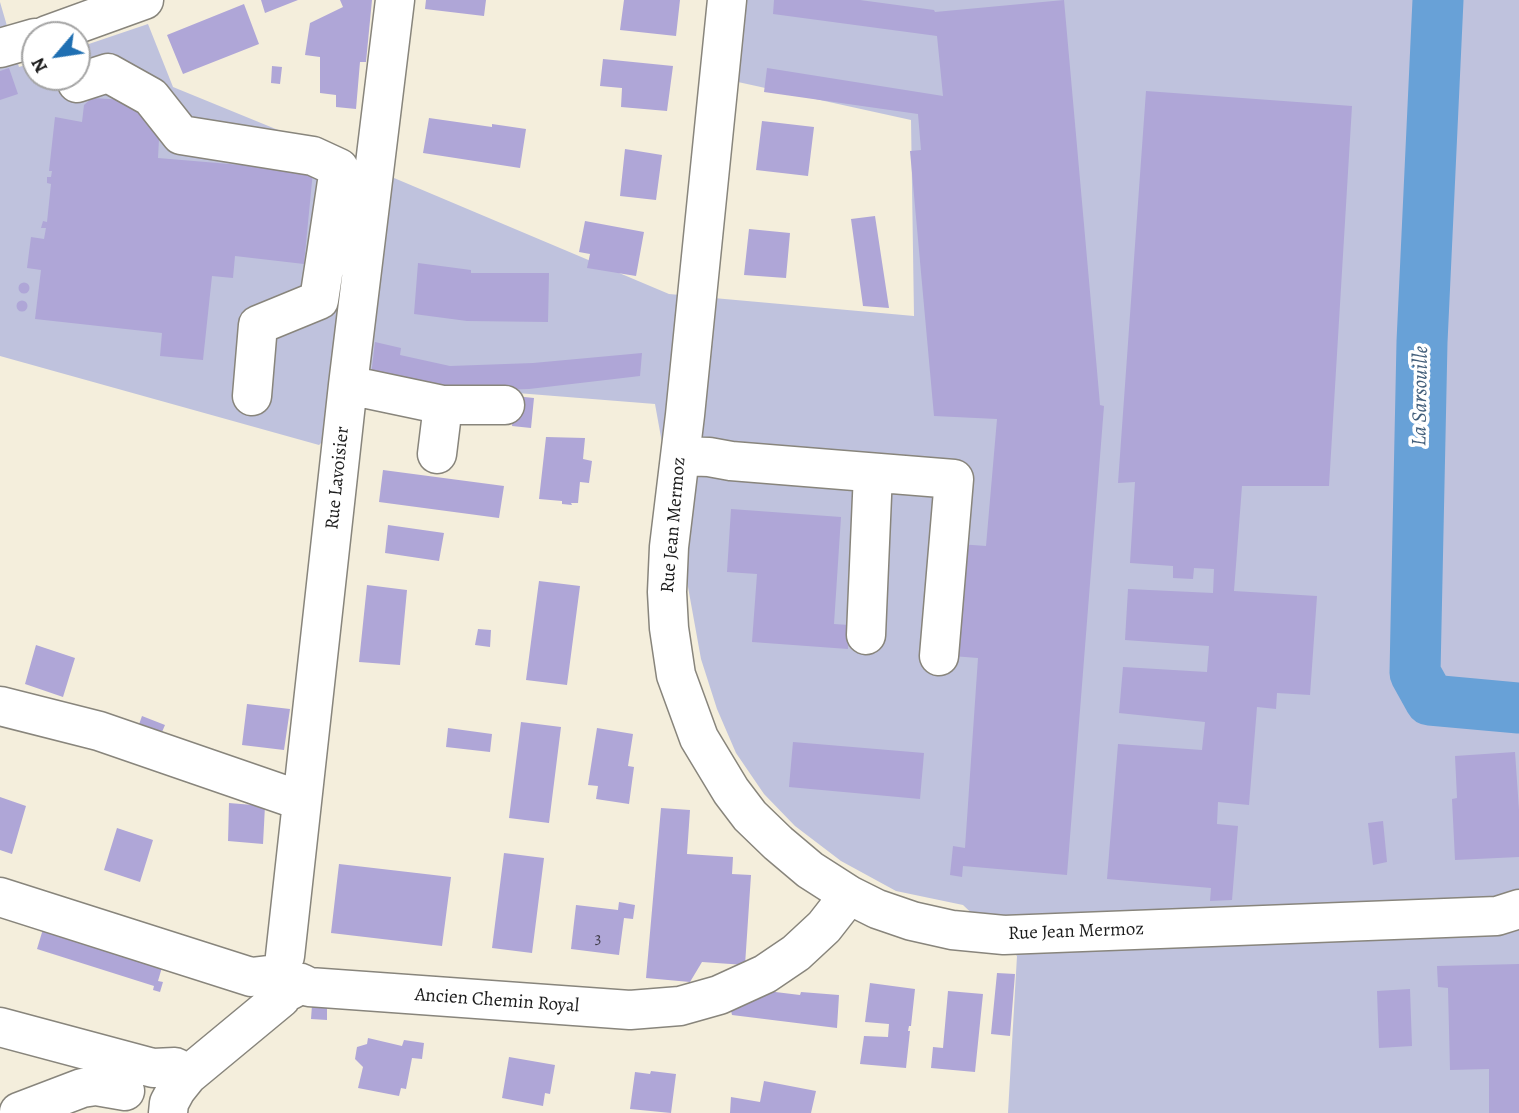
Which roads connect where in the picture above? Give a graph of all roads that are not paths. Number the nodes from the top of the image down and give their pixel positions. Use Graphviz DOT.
graph roads {
  1 [pos="144,0"];
  2 [pos="395,0"];
  3 [pos="727,0"];
  4 [pos="86,21"];
  5 [pos="21,42"];
  6 [pos="0,48"];
  7 [pos="91,78"];
  8 [pos="326,255"];
  9 [pos="364,257"];
  10 [pos="348,385"];
  11 [pos="252,396"];
  12 [pos="443,405"];
  13 [pos="505,405"];
  14 [pos="438,454"];
  15 [pos="680,456"];
  16 [pos="873,473"];
  17 [pos="866,635"];
  18 [pos="939,656"];
  19 [pos="0,706"];
  20 [pos="302,801"];
  21 [pos="52,886"];
  22 [pos="849,895"];
  23 [pos="0,897"];
  24 [pos="1519,909"];
  25 [pos="282,973"];
  26 [pos="0,1027"];
  27 [pos="155,1078"];
  28 [pos="19,1112"];
  29 [pos="90,1113"];
  30 [pos="168,1113"];
  1 -- 4 [label="street"];
  2 -- 9 [label="street, Rue Lavoisier"];
  3 -- 15 [label="street, Rue Jean Mermoz"];
  5 -- 6 [label="street"];
  7 -- 8 [label="street"];
  8 -- 9 [label="street"];
  8 -- 11 [label="street"];
  9 -- 10 [label="street, Rue Lavoisier"];
  10 -- 12 [label="street"];
  10 -- 20 [label="street, Rue Lavoisier"];
  12 -- 13 [label="street"];
  12 -- 14 [label="street"];
  15 -- 16 [label="street"];
  15 -- 22 [label="street, Rue Jean Mermoz"];
  16 -- 17 [label="street"];
  16 -- 18 [label="street"];
  19 -- 20 [label="street"];
  20 -- 25 [label="street, Rue Lavoisier"];
  21 -- 25 [label="street"];
  22 -- 24 [label="street, Rue Jean Mermoz"];
  22 -- 25 [label="street, Ancien Chemin Royal"];
  23 -- 25 [label="street"];
  25 -- 27 [label="street"];
  26 -- 27 [label="street"];
  27 -- 28 [label="street"];
  27 -- 29 [label="street"];
  27 -- 30 [label="street"];
}
